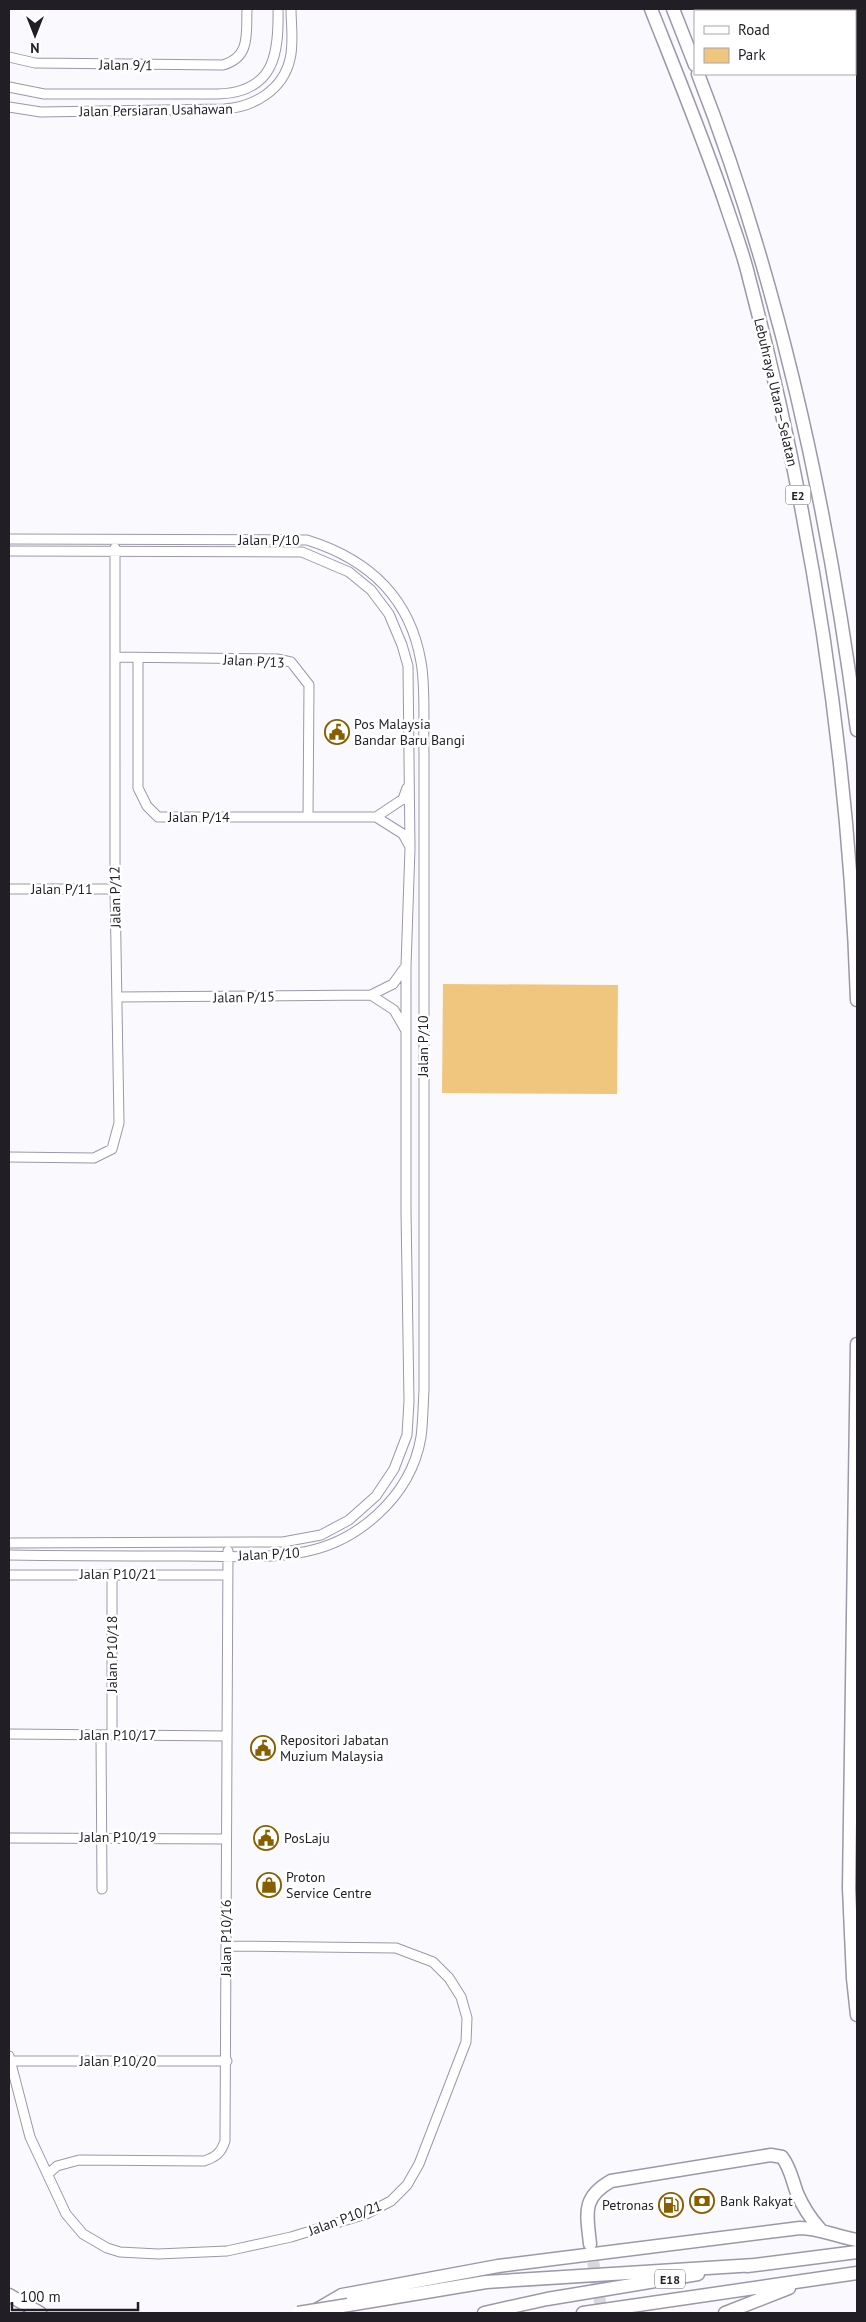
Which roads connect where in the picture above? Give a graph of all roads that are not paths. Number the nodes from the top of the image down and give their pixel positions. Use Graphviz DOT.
graph roads {
  1 [pos="247,9"];
  2 [pos="278,9"];
  3 [pos="291,9"];
  4 [pos="651,9"];
  5 [pos="673,9"];
  6 [pos="9,57"];
  7 [pos="694,62"];
  8 [pos="698,75"];
  9 [pos="9,87"];
  10 [pos="9,107"];
  11 [pos="9,539"];
  12 [pos="115,539"];
  13 [pos="9,552"];
  14 [pos="114,552"];
  15 [pos="115,657"];
  16 [pos="138,658"];
  17 [pos="857,730"];
  18 [pos="409,783"];
  19 [pos="308,817"];
  20 [pos="376,817"];
  21 [pos="410,848"];
  22 [pos="115,889"];
  23 [pos="9,890"];
  24 [pos="406,966"];
  25 [pos="371,995"];
  26 [pos="116,997"];
  27 [pos="857,1000"];
  28 [pos="407,1034"];
  29 [pos="9,1157"];
  30 [pos="857,1344"];
  31 [pos="9,1543"];
  32 [pos="228,1543"];
  33 [pos="9,1555"];
  34 [pos="228,1556"];
  35 [pos="112,1574"];
  36 [pos="9,1575"];
  37 [pos="228,1575"];
  38 [pos="9,1734"];
  39 [pos="112,1734"];
  40 [pos="101,1735"];
  41 [pos="227,1736"];
  42 [pos="102,1837"];
  43 [pos="9,1838"];
  44 [pos="226,1838"];
  45 [pos="102,1889"];
  46 [pos="226,1946"];
  47 [pos="857,2015"];
  48 [pos="9,2059"];
  49 [pos="227,2061"];
  50 [pos="48,2174"];
  51 [pos="820,2229"];
  52 [pos="857,2240"];
  53 [pos="590,2244"];
  54 [pos="857,2252"];
  55 [pos="755,2265"];
  56 [pos="857,2273"];
  57 [pos="808,2280"];
  58 [pos="9,2295"];
  59 [pos="645,2304"];
  60 [pos="40,2313"];
  61 [pos="298,2313"];
  62 [pos="312,2313"];
  63 [pos="484,2313"];
  64 [pos="583,2313"];
  65 [pos="619,2313"];
  66 [pos="725,2313"];
  1 -- 6 [label="street, Jalan 9/1"];
  2 -- 9 [label="street, Jalan Persiaran Usahawan"];
  3 -- 10 [label="street, Jalan Persiaran Usahawan"];
  4 -- 27 [label="highway, Lebuhraya Utara–Selatan / E2"];
  5 -- 7 [label="highway"];
  8 -- 17 [label="highway, Lebuhraya Utara–Selatan / E2"];
  11 -- 12 [label="street, Jalan P/10"];
  12 -- 14 [label="street, Jalan P/12"];
  12 -- 34 [label="street, Jalan P/10"];
  13 -- 14 [label="street, Jalan P/10"];
  14 -- 15 [label="street, Jalan P/12"];
  14 -- 18 [label="street, Jalan P/10"];
  15 -- 16 [label="street, Jalan P/13"];
  15 -- 22 [label="street, Jalan P/12"];
  16 -- 19 [label="street, Jalan P/13"];
  16 -- 19 [label="street, Jalan P/14"];
  18 -- 20 [label="street"];
  18 -- 21 [label="street, Jalan P/10"];
  19 -- 20 [label="street, Jalan P/14"];
  20 -- 21 [label="street"];
  21 -- 24 [label="street, Jalan P/10"];
  22 -- 23 [label="street, Jalan P/11"];
  22 -- 26 [label="street, Jalan P/12"];
  24 -- 25 [label="street, Jalan P/15"];
  24 -- 28 [label="street, Jalan P/10"];
  25 -- 26 [label="street, Jalan P/15"];
  25 -- 28 [label="street"];
  26 -- 29 [label="street, Jalan P/12"];
  28 -- 32 [label="street, Jalan P/10"];
  30 -- 47 [label="highway"];
  31 -- 32 [label="street, Jalan P/10"];
  32 -- 34 [label="street, Jalan P10/16"];
  33 -- 34 [label="street, Jalan P/10"];
  34 -- 37 [label="street, Jalan P10/16"];
  35 -- 36 [label="street, Jalan P10/21"];
  35 -- 37 [label="street, Jalan P10/21"];
  35 -- 39 [label="street, Jalan P10/18"];
  37 -- 41 [label="street, Jalan P10/16"];
  38 -- 40 [label="street, Jalan P10/17"];
  39 -- 40 [label="street, Jalan P10/17"];
  39 -- 41 [label="street, Jalan P10/17"];
  40 -- 42 [label="street"];
  41 -- 44 [label="street, Jalan P10/16"];
  42 -- 43 [label="street, Jalan P10/19"];
  42 -- 44 [label="street, Jalan P10/19"];
  42 -- 45 [label="street"];
  44 -- 46 [label="street, Jalan P10/16"];
  46 -- 49 [label="street, Jalan P10/16"];
  46 -- 50 [label="street, Jalan P10/21"];
  48 -- 49 [label="street, Jalan P10/20"];
  48 -- 50 [label="street, Jalan P10/21"];
  49 -- 50 [label="street, Jalan P10/16"];
  51 -- 52 [label="highway"];
  51 -- 53 [label="highway"];
  51 -- 62 [label="highway"];
  54 -- 55 [label="highway, E18"];
  55 -- 61 [label="highway, bridge"];
  55 -- 63 [label="highway, E18"];
  56 -- 57 [label="highway, E18"];
  57 -- 59 [label="highway, E18"];
  57 -- 66 [label="highway"];
  58 -- 60 [label="highway"];
  59 -- 64 [label="highway, E18"];
  59 -- 65 [label="highway"];
}
